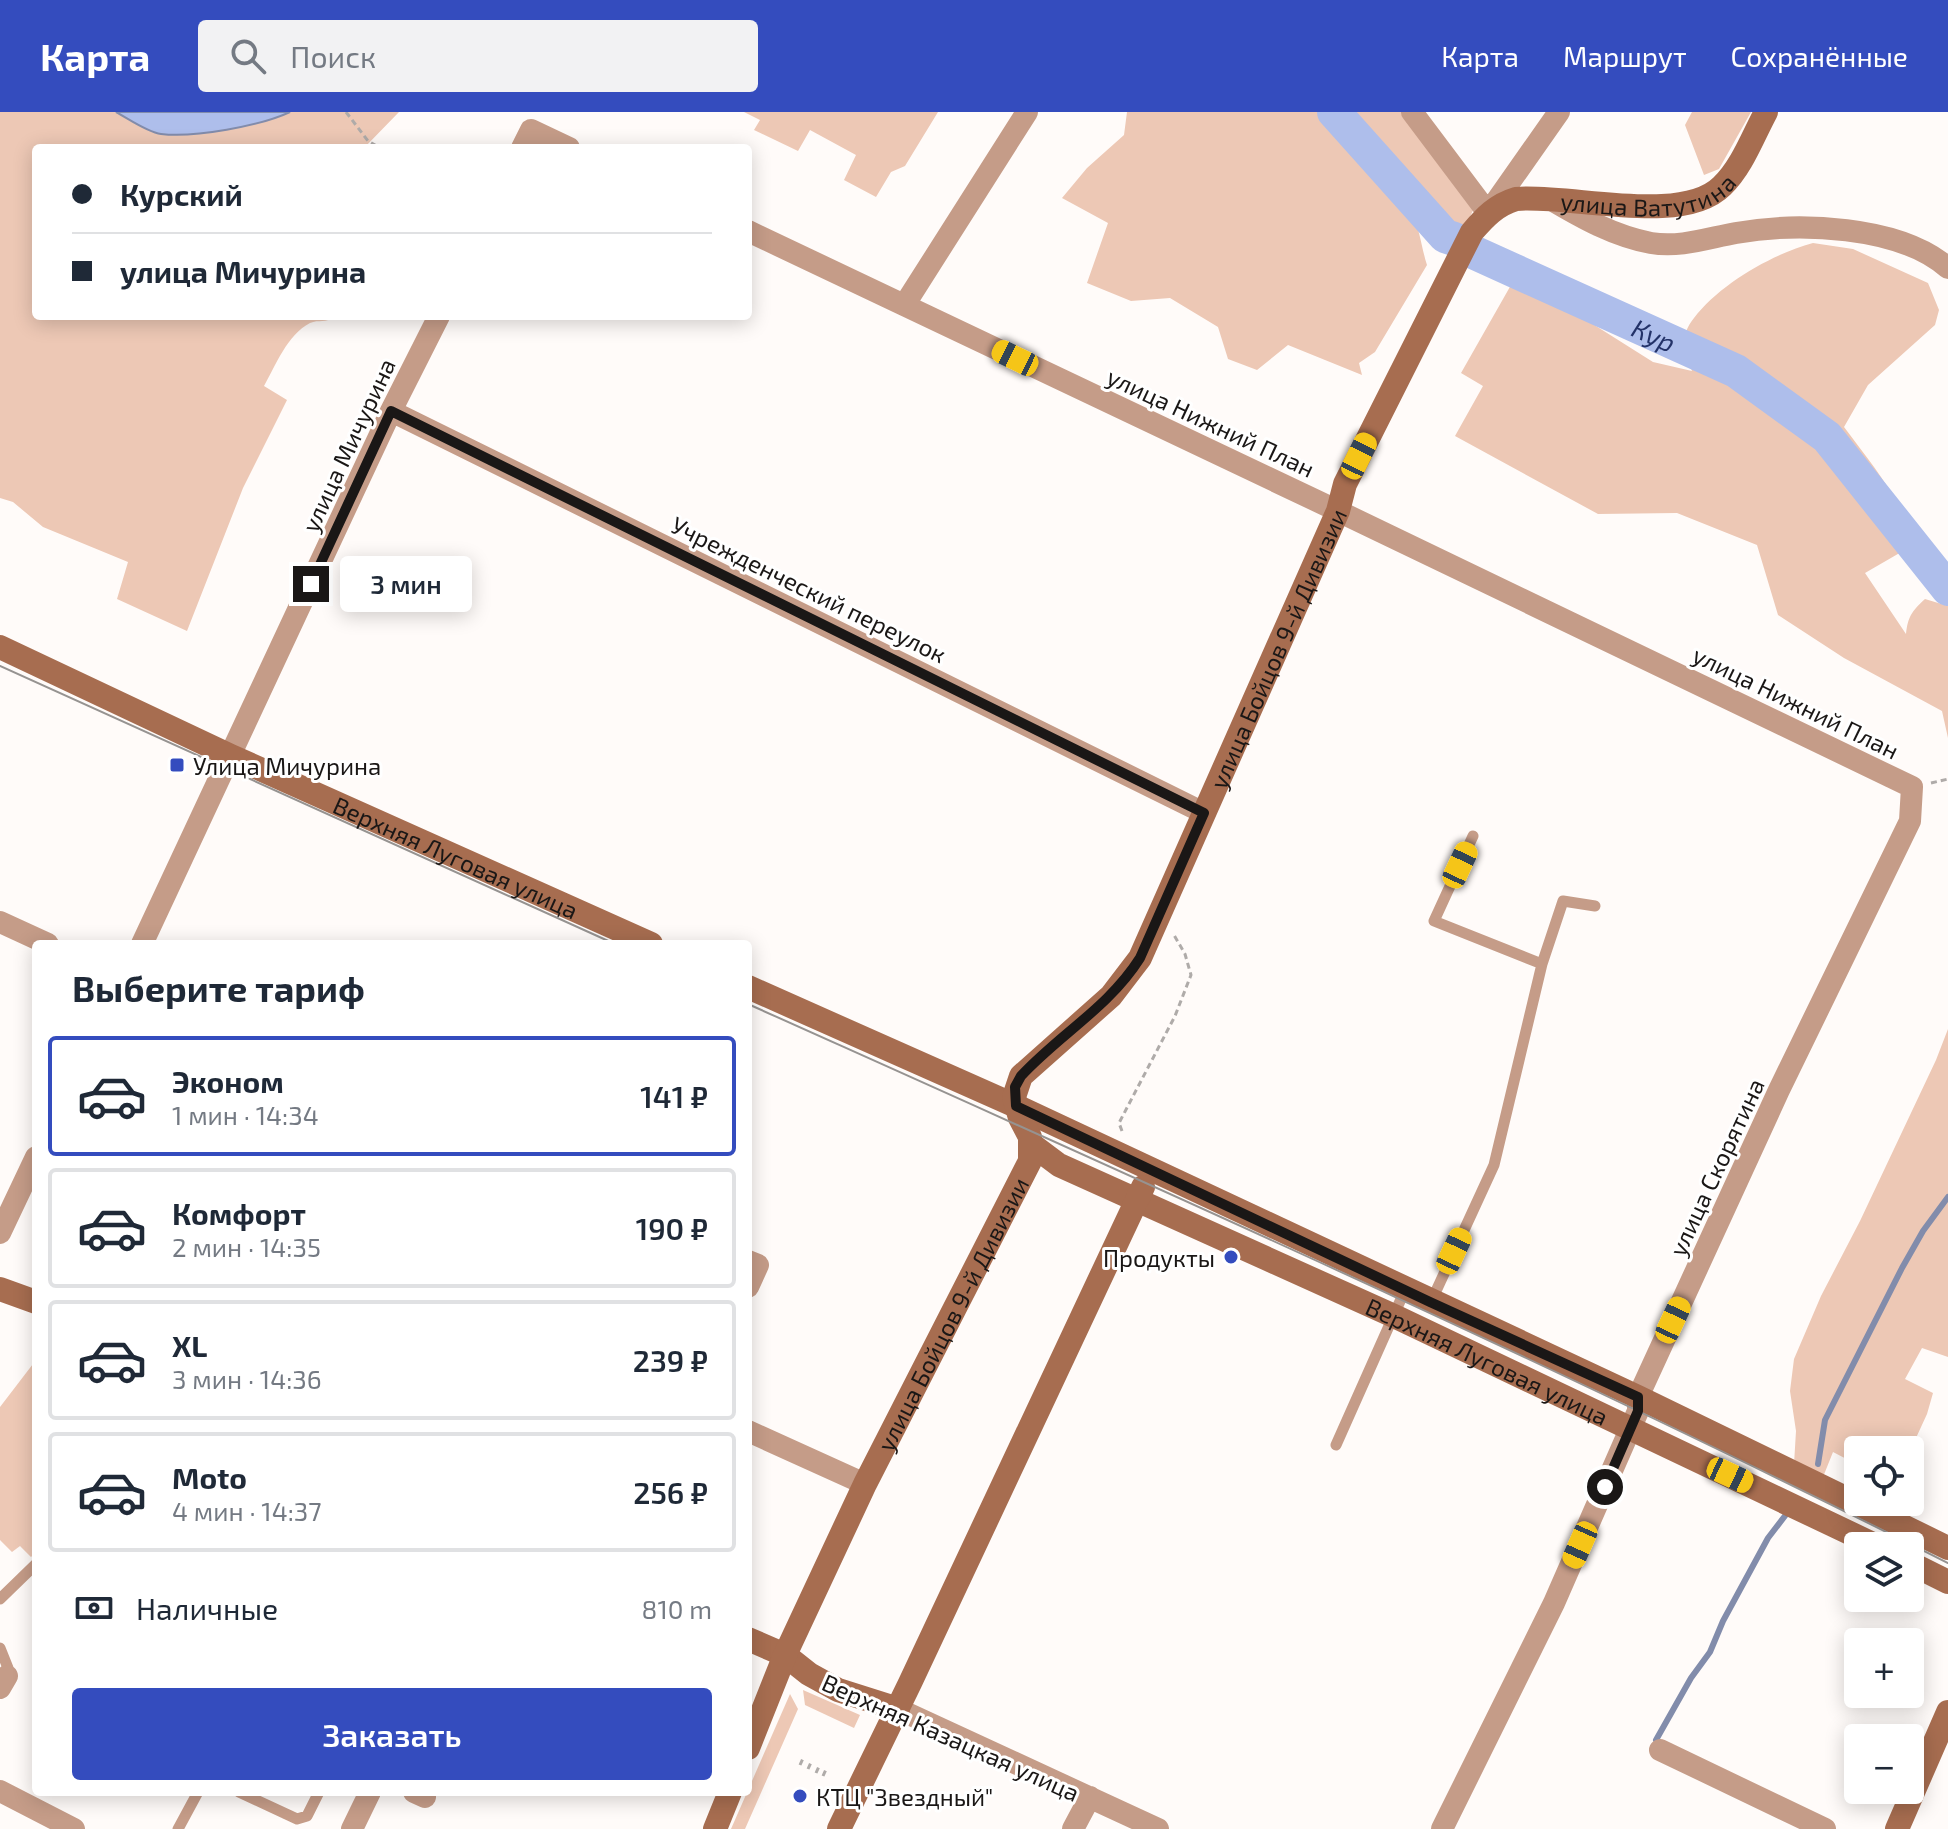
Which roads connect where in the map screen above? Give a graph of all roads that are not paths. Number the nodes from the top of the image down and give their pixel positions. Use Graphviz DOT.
graph roads {
  1 [pos="1027,112"];
  2 [pos="1412,112"];
  3 [pos="1559,112"];
  4 [pos="1766,112"];
  5 [pos="526,139"];
  6 [pos="550,144"];
  7 [pos="1549,198"];
  8 [pos="1488,213"];
  9 [pos="752,233"];
  10 [pos="1948,268"];
  11 [pos="905,304"];
  12 [pos="437,320"];
  13 [pos="391,411"];
  14 [pos="1338,511"];
  15 [pos="0,647"];
  16 [pos="231,756"];
  17 [pos="1912,787"];
  18 [pos="1204,813"];
  19 [pos="1473,836"];
  20 [pos="1595,906"];
  21 [pos="0,922"];
  22 [pos="39,940"];
  23 [pos="144,940"];
  24 [pos="642,940"];
  25 [pos="1542,964"];
  26 [pos="752,989"];
  27 [pos="1016,1106"];
  28 [pos="1031,1144"];
  29 [pos="32,1165"];
  30 [pos="1059,1165"];
  31 [pos="1143,1167"];
  32 [pos="1136,1202"];
  33 [pos="1000,1222"];
  34 [pos="0,1233"];
  35 [pos="752,1263"];
  36 [pos="752,1278"];
  37 [pos="0,1289"];
  38 [pos="1405,1290"];
  39 [pos="32,1301"];
  40 [pos="1430,1302"];
  41 [pos="1394,1316"];
  42 [pos="1638,1397"];
  43 [pos="1631,1428"];
  44 [pos="752,1433"];
  45 [pos="1336,1445"];
  46 [pos="865,1484"];
  47 [pos="1848,1532"];
  48 [pos="1948,1548"];
  49 [pos="32,1568"];
  50 [pos="1924,1570"];
  51 [pos="1948,1582"];
  52 [pos="0,1599"];
  53 [pos="752,1641"];
  54 [pos="0,1648"];
  55 [pos="785,1655"];
  56 [pos="4,1682"];
  57 [pos="898,1709"];
  58 [pos="1948,1712"];
  59 [pos="752,1738"];
  60 [pos="1660,1750"];
  61 [pos="0,1791"];
  62 [pos="196,1796"];
  63 [pos="248,1796"];
  64 [pos="317,1796"];
  65 [pos="368,1796"];
  66 [pos="728,1796"];
  67 [pos="1090,1797"];
  68 [pos="74,1829"];
  69 [pos="178,1829"];
  70 [pos="352,1829"];
  71 [pos="715,1829"];
  72 [pos="839,1829"];
  73 [pos="1073,1829"];
  74 [pos="1158,1829"];
  75 [pos="1442,1829"];
  76 [pos="1825,1829"];
  77 [pos="1897,1829"];
  1 -- 11 [label="street"];
  2 -- 8 [label="street"];
  3 -- 8 [label="street"];
  4 -- 7 [label="street, улица Ватутина"];
  5 -- 6 [label="street"];
  7 -- 8 [label="street, улица Ватутина"];
  7 -- 10 [label="street"];
  8 -- 14 [label="street, улица Бойцов 9-й Дивизии"];
  9 -- 11 [label="street, улица Нижний План"];
  11 -- 14 [label="street, улица Нижний План"];
  12 -- 13 [label="street, улица Мичурина"];
  13 -- 16 [label="street, улица Мичурина"];
  13 -- 18 [label="street, Учрежденческий переулок"];
  14 -- 17 [label="street, улица Нижний План"];
  14 -- 18 [label="street, улица Бойцов 9-й Дивизии"];
  15 -- 16 [label="street, Верхняя Луговая улица"];
  16 -- 23 [label="street, улица Мичурина"];
  16 -- 24 [label="street, Верхняя Луговая улица"];
  17 -- 42 [label="street, улица Скорятина"];
  18 -- 27 [label="street, улица Бойцов 9-й Дивизии"];
  19 -- 25 [label="lane"];
  20 -- 25 [label="lane"];
  21 -- 22 [label="street"];
  25 -- 40 [label="lane"];
  26 -- 27 [label="street, Верхняя Луговая улица"];
  27 -- 28 [label="street, улица Бойцов 9-й Дивизии"];
  27 -- 31 [label="street, Верхняя Луговая улица"];
  28 -- 30 [label="street, Верхняя Луговая улица"];
  28 -- 33 [label="street, улица Бойцов 9-й Дивизии"];
  29 -- 34 [label="street"];
  30 -- 31 [label="street"];
  30 -- 32 [label="street, Верхняя Луговая улица"];
  30 -- 33 [label="street"];
  31 -- 32 [label="street"];
  31 -- 38 [label="street, Верхняя Луговая улица"];
  32 -- 41 [label="street, Верхняя Луговая улица"];
  32 -- 57 [label="street"];
  33 -- 46 [label="street, улица Бойцов 9-й Дивизии"];
  35 -- 36 [label="street"];
  37 -- 39 [label="street"];
  38 -- 40 [label="street, Верхняя Луговая улица"];
  38 -- 41 [label="lane"];
  40 -- 42 [label="street, Верхняя Луговая улица"];
  41 -- 43 [label="street, Верхняя Луговая улица"];
  41 -- 45 [label="lane"];
  42 -- 43 [label="street, улица Скорятина"];
  42 -- 48 [label="street, Верхняя Луговая улица"];
  43 -- 47 [label="street, Верхняя Луговая улица"];
  43 -- 75 [label="street, улица Скорятина"];
  44 -- 46 [label="street"];
  46 -- 55 [label="street, улица Бойцов 9-й Дивизии"];
  49 -- 52 [label="lane"];
  50 -- 51 [label="street"];
  53 -- 55 [label="street, Верхняя Казацкая улица"];
  54 -- 56 [label="lane"];
  55 -- 57 [label="street, Верхняя Казацкая улица"];
  55 -- 59 [label="street, улица Бойцов 9-й Дивизии"];
  57 -- 67 [label="street, Верхняя Казацкая улица"];
  57 -- 72 [label="street"];
  58 -- 77 [label="street"];
  60 -- 76 [label="street"];
  61 -- 68 [label="street"];
  62 -- 69 [label="lane"];
  63 -- 64 [label="lane"];
  65 -- 70 [label="street"];
  66 -- 71 [label="street"];
  67 -- 73 [label="street"];
  67 -- 74 [label="street, Верхняя Казацкая улица"];
}
